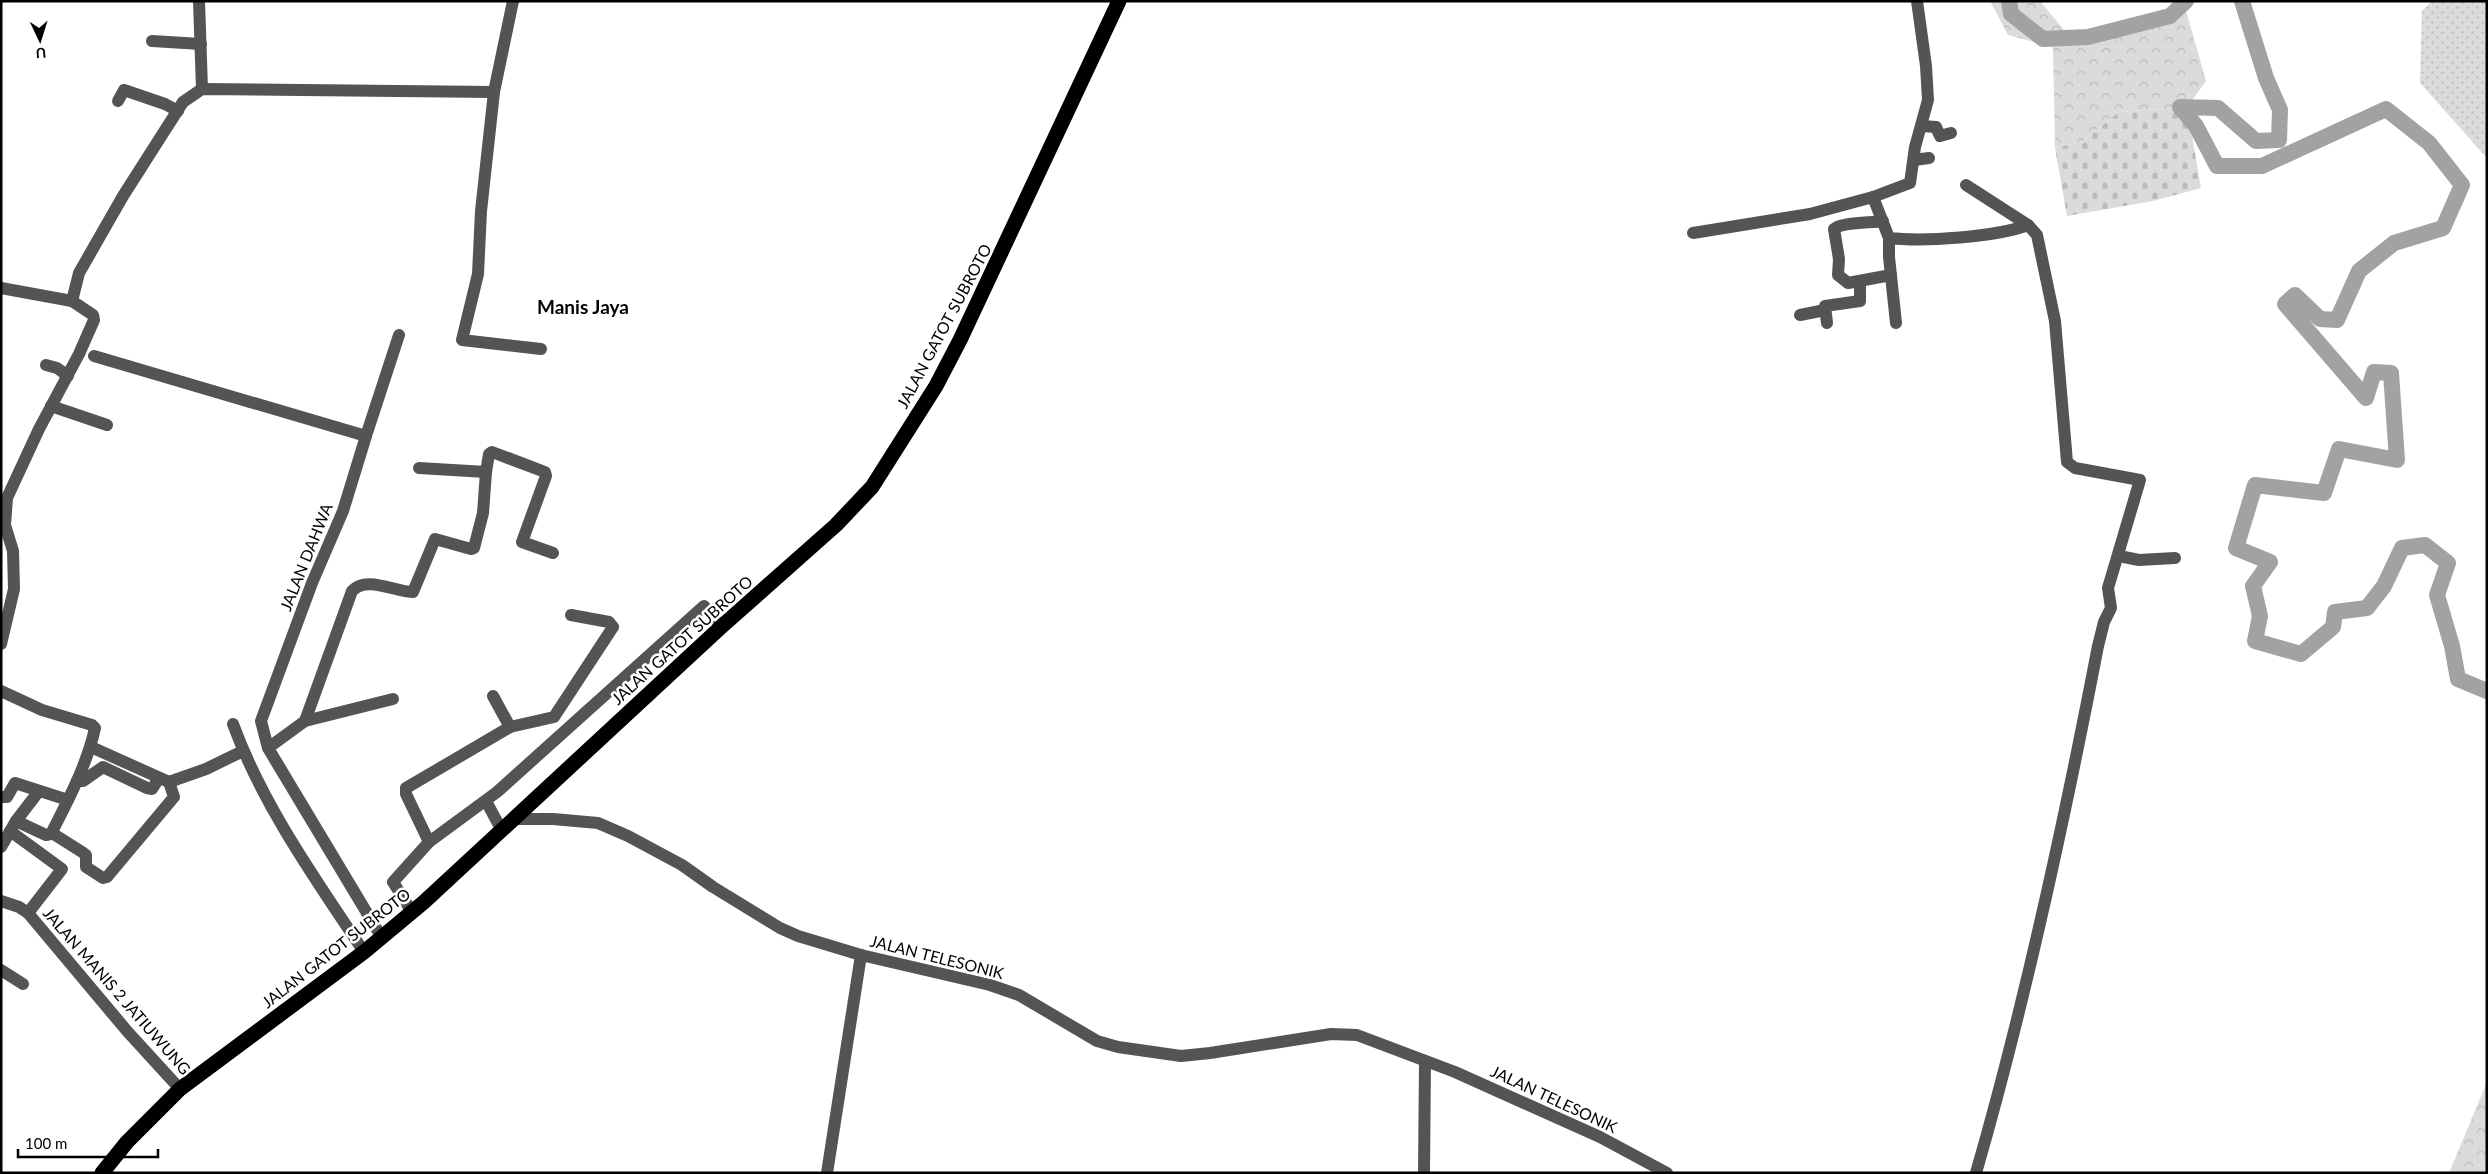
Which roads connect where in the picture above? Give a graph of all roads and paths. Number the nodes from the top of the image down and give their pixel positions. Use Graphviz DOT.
graph roads {
  1 [pos="199,1"];
  2 [pos="513,1"];
  3 [pos="1119,1"];
  4 [pos="1917,1"];
  5 [pos="152,41"];
  6 [pos="201,44"];
  7 [pos="202,89"];
  8 [pos="494,92"];
  9 [pos="118,101"];
  10 [pos="178,111"];
  11 [pos="1922,126"];
  12 [pos="1951,133"];
  13 [pos="1929,158"];
  14 [pos="1914,160"];
  15 [pos="1966,185"];
  16 [pos="1873,197"];
  17 [pos="1882,221"];
  18 [pos="2028,225"];
  19 [pos="1693,233"];
  20 [pos="1890,238"];
  21 [pos="1891,275"];
  22 [pos="1860,281"];
  23 [pos="1,288"];
  24 [pos="72,301"];
  25 [pos="1825,310"];
  26 [pos="1800,315"];
  27 [pos="1827,323"];
  28 [pos="1896,324"];
  29 [pos="399,335"];
  30 [pos="541,350"];
  31 [pos="94,356"];
  32 [pos="46,365"];
  33 [pos="68,376"];
  34 [pos="51,406"];
  35 [pos="107,425"];
  36 [pos="366,436"];
  37 [pos="419,468"];
  38 [pos="486,472"];
  39 [pos="7,549"];
  40 [pos="553,553"];
  41 [pos="2119,556"];
  42 [pos="2175,558"];
  43 [pos="571,615"];
  44 [pos="721,627"];
  45 [pos="1,644"];
  46 [pos="1,692"];
  47 [pos="493,696"];
  48 [pos="393,699"];
  49 [pos="305,721"];
  50 [pos="233,724"];
  51 [pos="510,727"];
  52 [pos="91,747"];
  53 [pos="268,748"];
  54 [pos="243,751"];
  55 [pos="164,780"];
  56 [pos="77,781"];
  57 [pos="39,791"];
  58 [pos="1,797"];
  59 [pos="68,800"];
  60 [pos="486,801"];
  61 [pos="513,819"];
  62 [pos="13,826"];
  63 [pos="501,829"];
  64 [pos="52,833"];
  65 [pos="429,842"];
  66 [pos="1,847"];
  67 [pos="1,902"];
  68 [pos="412,912"];
  69 [pos="28,913"];
  70 [pos="382,938"];
  71 [pos="364,952"];
  72 [pos="861,955"];
  73 [pos="1,970"];
  74 [pos="23,984"];
  75 [pos="1425,1061"];
  76 [pos="180,1090"];
  77 [pos="102,1173"];
  78 [pos="827,1173"];
  79 [pos="1424,1173"];
  80 [pos="1667,1173"];
  81 [pos="1976,1173"];
  1 -- 6 [label="street"];
  2 -- 8 [label="street"];
  3 -- 44 [label="highway, JALAN GATOT SUBROTO"];
  4 -- 11 [label="street"];
  5 -- 6 [label="street"];
  6 -- 7 [label="street"];
  7 -- 8 [label="street"];
  7 -- 10 [label="street"];
  8 -- 30 [label="street"];
  9 -- 10 [label="street"];
  10 -- 24 [label="street"];
  11 -- 12 [label="street"];
  11 -- 14 [label="street"];
  13 -- 14 [label="street"];
  14 -- 16 [label="street"];
  15 -- 18 [label="street"];
  16 -- 17 [label="street"];
  16 -- 19 [label="street"];
  17 -- 20 [label="street"];
  17 -- 22 [label="street"];
  18 -- 20 [label="street"];
  18 -- 41 [label="street"];
  20 -- 21 [label="street"];
  21 -- 22 [label="street"];
  21 -- 28 [label="street"];
  22 -- 25 [label="street"];
  23 -- 24 [label="street"];
  24 -- 33 [label="street"];
  25 -- 26 [label="street"];
  25 -- 27 [label="street"];
  29 -- 36 [label="street, JALAN DAHWA"];
  31 -- 36 [label="street"];
  32 -- 33 [label="street"];
  33 -- 34 [label="street"];
  34 -- 35 [label="street"];
  34 -- 39 [label="street"];
  36 -- 53 [label="street, JALAN DAHWA"];
  37 -- 38 [label="street"];
  38 -- 40 [label="street"];
  38 -- 49 [label="street"];
  39 -- 45 [label="street"];
  41 -- 42 [label="street"];
  41 -- 81 [label="street"];
  43 -- 51 [label="street"];
  44 -- 60 [label="street"];
  44 -- 61 [label="highway, JALAN GATOT SUBROTO"];
  46 -- 52 [label="street"];
  47 -- 51 [label="street"];
  48 -- 49 [label="street"];
  49 -- 53 [label="street"];
  50 -- 54 [label="street"];
  51 -- 65 [label="street"];
  52 -- 55 [label="street"];
  52 -- 56 [label="street"];
  53 -- 70 [label="street, JALAN DAHWA"];
  54 -- 55 [label="street"];
  54 -- 71 [label="street"];
  55 -- 56 [label="street"];
  55 -- 64 [label="street"];
  56 -- 59 [label="street"];
  57 -- 58 [label="street"];
  57 -- 59 [label="street"];
  57 -- 62 [label="street"];
  59 -- 64 [label="street"];
  60 -- 63 [label="street"];
  60 -- 65 [label="street"];
  61 -- 63 [label="highway, JALAN GATOT SUBROTO"];
  61 -- 72 [label="street, JALAN TELESONIK"];
  62 -- 64 [label="street"];
  62 -- 66 [label="street"];
  62 -- 69 [label="street"];
  63 -- 68 [label="highway, JALAN GATOT SUBROTO"];
  65 -- 68 [label="street"];
  67 -- 69 [label="street, JALAN MANIS 2 JATIUWUNG"];
  68 -- 70 [label="highway, JALAN GATOT SUBROTO"];
  69 -- 76 [label="street, JALAN MANIS 2 JATIUWUNG"];
  70 -- 71 [label="highway, JALAN GATOT SUBROTO"];
  71 -- 76 [label="highway, JALAN GATOT SUBROTO"];
  72 -- 75 [label="street, JALAN TELESONIK"];
  72 -- 78 [label="street"];
  73 -- 74 [label="street"];
  75 -- 79 [label="street"];
  75 -- 80 [label="street, JALAN TELESONIK"];
  76 -- 77 [label="highway, JALAN GATOT SUBROTO"];
}
